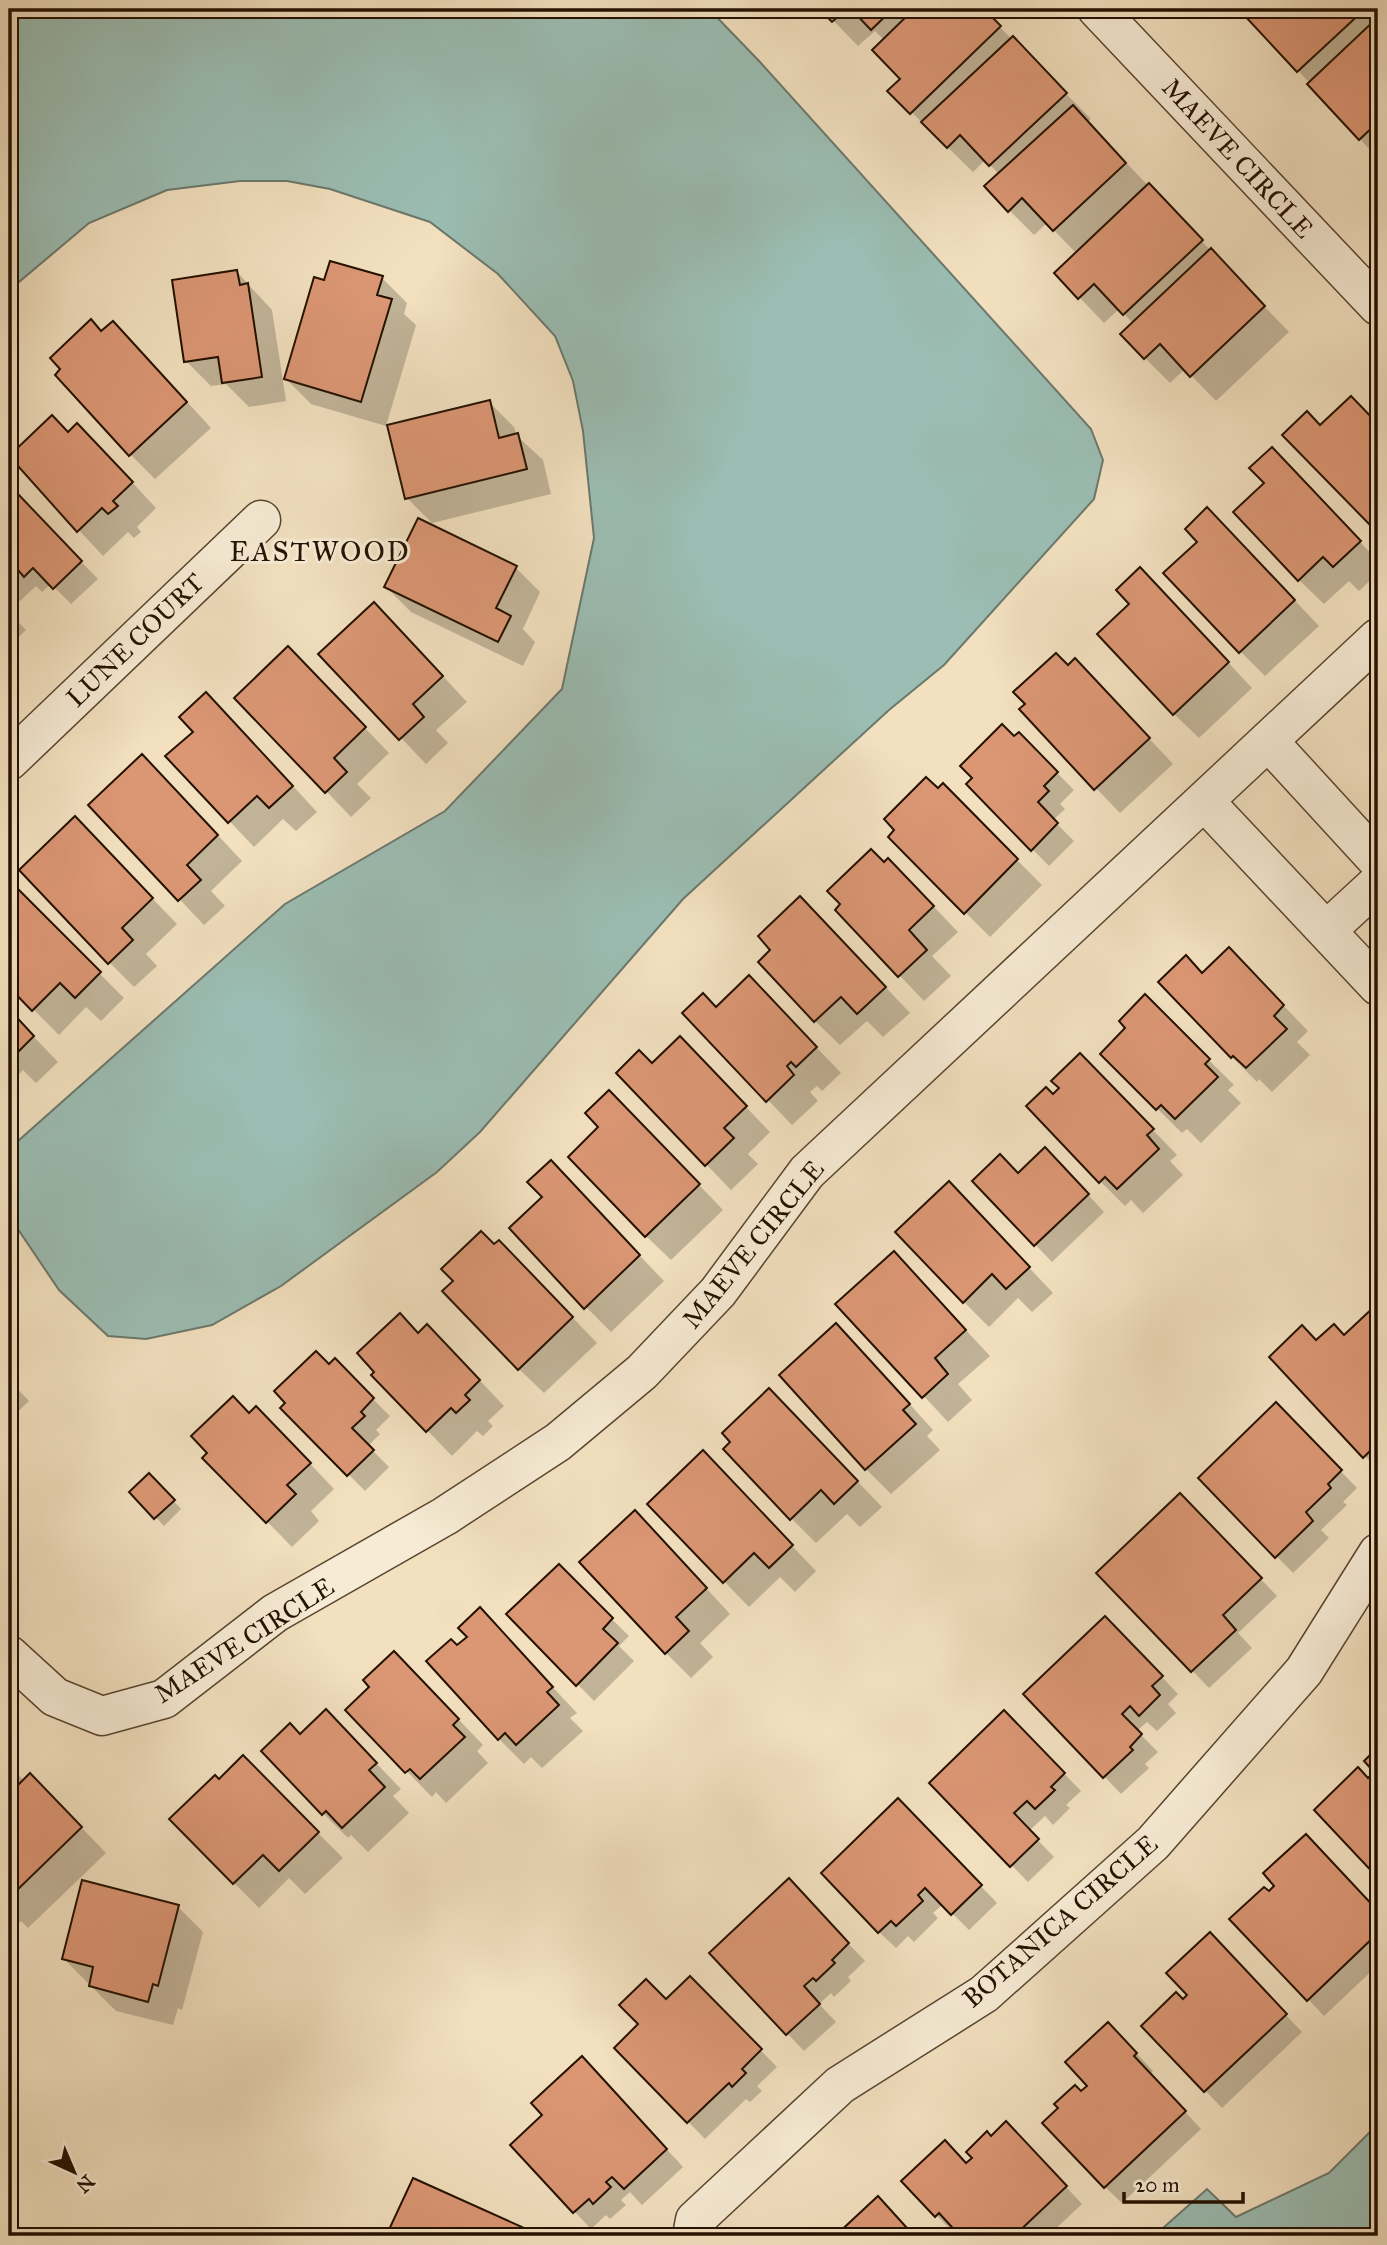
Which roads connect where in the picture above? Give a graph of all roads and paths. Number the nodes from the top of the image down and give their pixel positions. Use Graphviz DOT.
graph roads {
  1 [pos="1097,9"];
  2 [pos="1378,306"];
  3 [pos="261,520"];
  4 [pos="1378,638"];
  5 [pos="1269,742"];
  6 [pos="9,761"];
  7 [pos="1205,802"];
  8 [pos="1378,860"];
  9 [pos="1378,883"];
  10 [pos="1327,930"];
  11 [pos="1378,986"];
  12 [pos="1378,1553"];
  13 [pos="9,1655"];
  14 [pos="692,2236"];
  1 -- 2 [label="street, MAEVE CIRCLE"];
  3 -- 6 [label="street, LUNE COURT"];
  4 -- 5 [label="street, MAEVE CIRCLE"];
  5 -- 7 [label="street, MAEVE CIRCLE"];
  5 -- 8 [label="street"];
  7 -- 10 [label="street"];
  7 -- 13 [label="street, MAEVE CIRCLE"];
  9 -- 10 [label="street"];
  10 -- 11 [label="street"];
  12 -- 14 [label="street, BOTANICA CIRCLE"];
}
